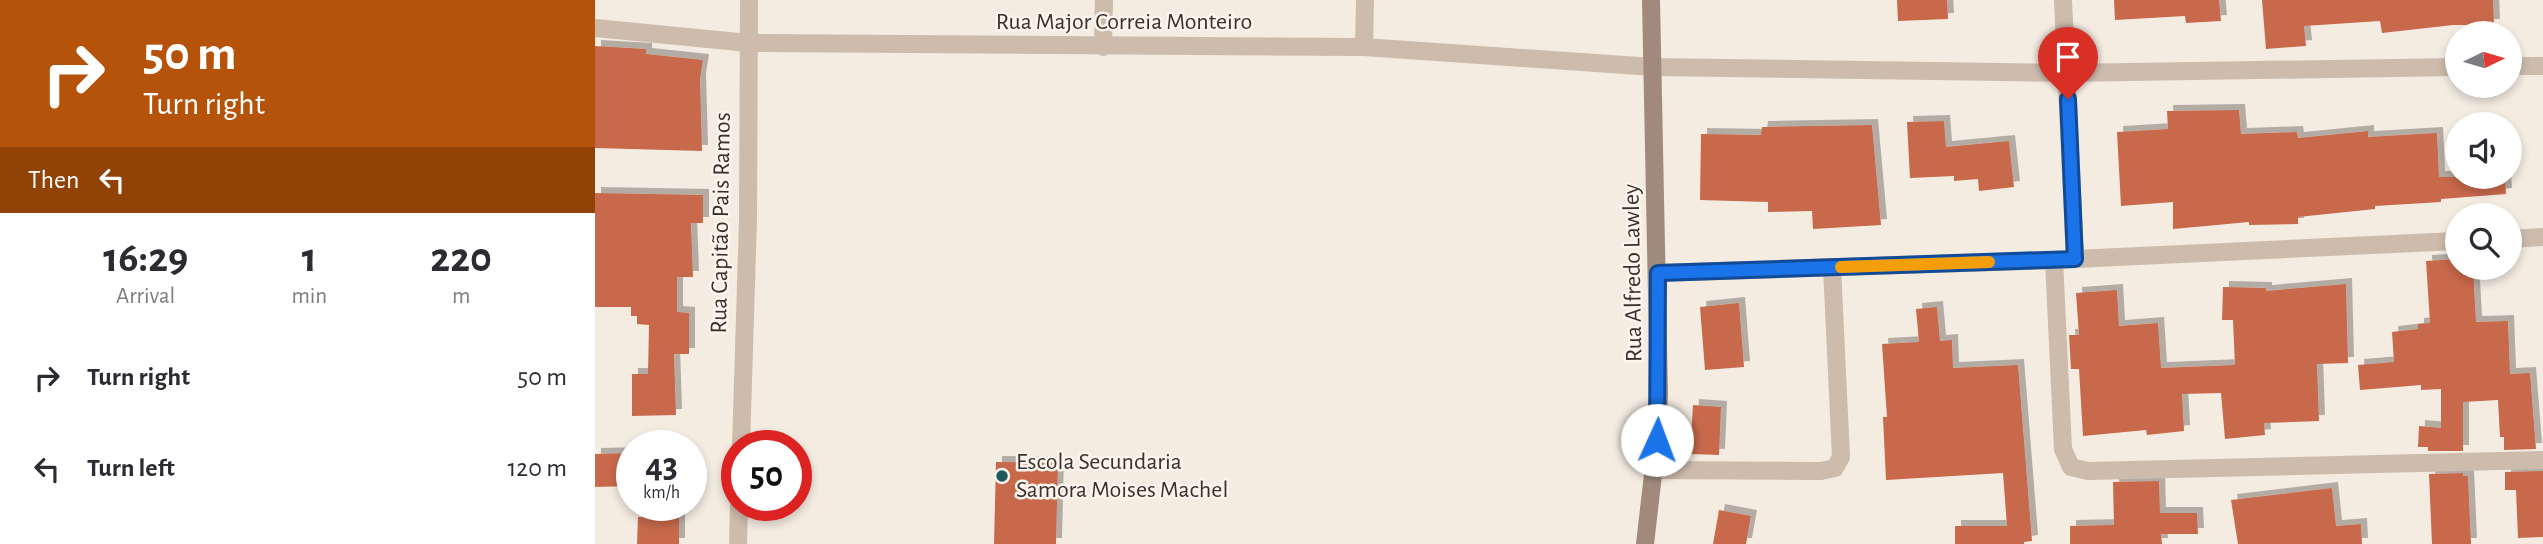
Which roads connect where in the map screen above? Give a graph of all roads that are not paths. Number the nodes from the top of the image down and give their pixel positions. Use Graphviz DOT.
graph roads {
  1 [pos="749,0"];
  2 [pos="1104,0"];
  3 [pos="1365,0"];
  4 [pos="1651,0"];
  5 [pos="2063,0"];
  6 [pos="595,28"];
  7 [pos="748,43"];
  8 [pos="1103,47"];
  9 [pos="1364,47"];
  10 [pos="2522,66"];
  11 [pos="2543,66"];
  12 [pos="1653,67"];
  13 [pos="2445,67"];
  14 [pos="2067,73"];
  15 [pos="2543,237"];
  16 [pos="2522,238"];
  17 [pos="2445,242"];
  18 [pos="2075,259"];
  19 [pos="2054,260"];
  20 [pos="1832,267"];
  21 [pos="1658,273"];
  22 [pos="741,430"];
  23 [pos="2543,460"];
  24 [pos="1655,470"];
  25 [pos="739,521"];
  26 [pos="738,544"];
  27 [pos="1645,544"];
  1 -- 7 [label="street, Rua Capitão Pais Ramos"];
  2 -- 8 [label="street"];
  3 -- 9 [label="street"];
  4 -- 12 [label="main road, Rua Alfredo Lawley"];
  5 -- 14 [label="street"];
  6 -- 7 [label="street, Rua Major Correia Monteiro"];
  7 -- 8 [label="street, Rua Major Correia Monteiro"];
  7 -- 22 [label="street, Rua Capitão Pais Ramos"];
  8 -- 9 [label="street, Rua Major Correia Monteiro"];
  9 -- 12 [label="street, Rua Major Correia Monteiro"];
  10 -- 11 [label="street"];
  12 -- 14 [label="street, Rua Major Correia Monteiro"];
  12 -- 21 [label="main road, Rua Alfredo Lawley"];
  13 -- 14 [label="street, Rua Major Correia Monteiro"];
  14 -- 18 [label="street"];
  15 -- 16 [label="street"];
  17 -- 18 [label="street"];
  18 -- 19 [label="street"];
  19 -- 20 [label="street"];
  19 -- 23 [label="street"];
  20 -- 21 [label="street"];
  20 -- 24 [label="street"];
  21 -- 24 [label="main road, Rua Alfredo Lawley"];
  24 -- 27 [label="main road, Rua Alfredo Lawley"];
  25 -- 26 [label="street"];
}
